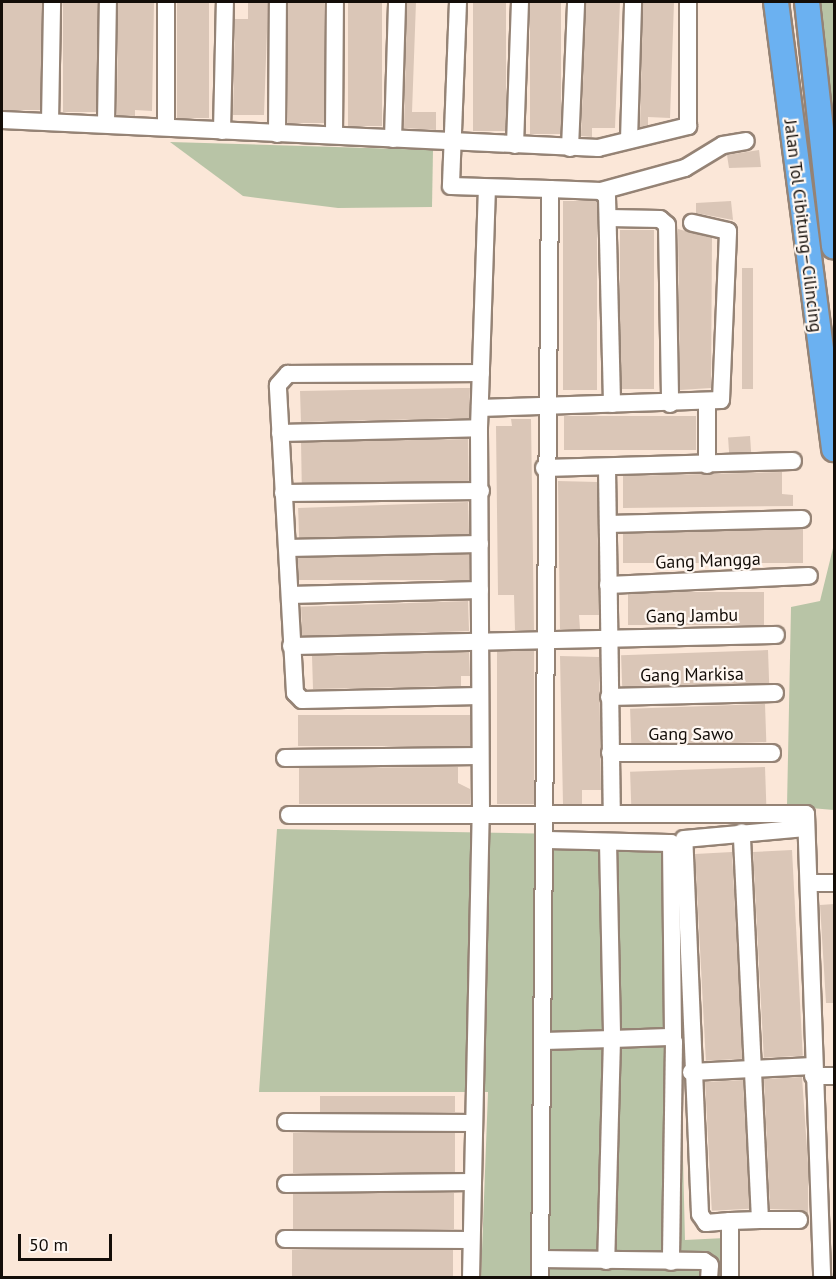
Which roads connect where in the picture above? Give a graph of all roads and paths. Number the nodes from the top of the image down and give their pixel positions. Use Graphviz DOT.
graph roads {
  1 [pos="52,2"];
  2 [pos="108,2"];
  3 [pos="166,2"];
  4 [pos="225,2"];
  5 [pos="278,2"];
  6 [pos="335,2"];
  7 [pos="397,2"];
  8 [pos="458,2"];
  9 [pos="520,2"];
  10 [pos="576,2"];
  11 [pos="633,2"];
  12 [pos="688,2"];
  13 [pos="776,2"];
  14 [pos="807,2"];
  15 [pos="2,120"];
  16 [pos="50,122"];
  17 [pos="106,123"];
  18 [pos="166,127"];
  19 [pos="222,131"];
  20 [pos="278,134"];
  21 [pos="334,135"];
  22 [pos="393,139"];
  23 [pos="629,140"];
  24 [pos="747,141"];
  25 [pos="449,142"];
  26 [pos="515,145"];
  27 [pos="570,148"];
  28 [pos="487,188"];
  29 [pos="550,189"];
  30 [pos="601,191"];
  31 [pos="609,218"];
  32 [pos="692,224"];
  33 [pos="834,247"];
  34 [pos="481,373"];
  35 [pos="707,402"];
  36 [pos="612,404"];
  37 [pos="670,404"];
  38 [pos="547,406"];
  39 [pos="480,408"];
  40 [pos="479,428"];
  41 [pos="280,433"];
  42 [pos="834,449"];
  43 [pos="794,461"];
  44 [pos="707,465"];
  45 [pos="544,468"];
  46 [pos="607,468"];
  47 [pos="481,491"];
  48 [pos="283,493"];
  49 [pos="802,519"];
  50 [pos="608,524"];
  51 [pos="480,544"];
  52 [pos="287,548"];
  53 [pos="809,576"];
  54 [pos="608,585"];
  55 [pos="480,590"];
  56 [pos="290,595"];
  57 [pos="776,635"];
  58 [pos="544,637"];
  59 [pos="609,637"];
  60 [pos="479,639"];
  61 [pos="291,646"];
  62 [pos="775,693"];
  63 [pos="479,696"];
  64 [pos="609,697"];
  65 [pos="610,753"];
  66 [pos="772,753"];
  67 [pos="480,756"];
  68 [pos="285,758"];
  69 [pos="545,812"];
  70 [pos="612,812"];
  71 [pos="289,815"];
  72 [pos="481,815"];
  73 [pos="806,828"];
  74 [pos="742,832"];
  75 [pos="546,840"];
  76 [pos="608,842"];
  77 [pos="834,883"];
  78 [pos="811,884"];
  79 [pos="612,1039"];
  80 [pos="673,1039"];
  81 [pos="544,1041"];
  82 [pos="751,1068"];
  83 [pos="813,1071"];
  84 [pos="691,1072"];
  85 [pos="834,1076"];
  86 [pos="286,1122"];
  87 [pos="474,1123"];
  88 [pos="473,1182"];
  89 [pos="286,1184"];
  90 [pos="760,1220"];
  91 [pos="799,1220"];
  92 [pos="730,1221"];
  93 [pos="285,1239"];
  94 [pos="471,1240"];
  95 [pos="540,1259"];
  96 [pos="606,1261"];
  97 [pos="671,1262"];
  98 [pos="471,1278"];
  99 [pos="540,1278"];
  100 [pos="710,1278"];
  101 [pos="730,1278"];
  102 [pos="822,1278"];
  1 -- 16 [label="street"];
  2 -- 17 [label="street"];
  3 -- 18 [label="street"];
  4 -- 19 [label="street"];
  5 -- 20 [label="street"];
  6 -- 21 [label="street"];
  7 -- 22 [label="street"];
  8 -- 25 [label="street"];
  9 -- 26 [label="street"];
  10 -- 27 [label="street"];
  11 -- 23 [label="street"];
  12 -- 23 [label="street"];
  13 -- 42 [label="highway, Jalan Tol Cibitung–Cilincing"];
  14 -- 33 [label="highway, Jalan Tol Cibitung–Cilincing"];
  15 -- 16 [label="street"];
  16 -- 17 [label="street"];
  17 -- 18 [label="street"];
  18 -- 19 [label="street"];
  19 -- 20 [label="street"];
  20 -- 21 [label="street"];
  21 -- 22 [label="street"];
  22 -- 25 [label="street"];
  23 -- 27 [label="street"];
  24 -- 30 [label="street"];
  25 -- 26 [label="street"];
  25 -- 28 [label="street"];
  26 -- 27 [label="street"];
  28 -- 29 [label="street"];
  28 -- 34 [label="street"];
  29 -- 30 [label="street"];
  29 -- 38 [label="street"];
  30 -- 31 [label="street"];
  31 -- 36 [label="street"];
  31 -- 37 [label="street"];
  32 -- 35 [label="street"];
  34 -- 39 [label="street"];
  34 -- 41 [label="street"];
  35 -- 37 [label="street"];
  35 -- 44 [label="street"];
  36 -- 37 [label="street"];
  36 -- 38 [label="street"];
  38 -- 39 [label="street"];
  38 -- 45 [label="street"];
  39 -- 40 [label="street"];
  40 -- 41 [label="street"];
  40 -- 47 [label="street"];
  41 -- 48 [label="street"];
  43 -- 44 [label="street"];
  44 -- 46 [label="street"];
  45 -- 46 [label="street"];
  45 -- 58 [label="street"];
  46 -- 50 [label="street"];
  47 -- 48 [label="street"];
  47 -- 51 [label="street"];
  48 -- 52 [label="street"];
  49 -- 50 [label="street"];
  50 -- 54 [label="street"];
  51 -- 52 [label="street"];
  51 -- 55 [label="street"];
  52 -- 56 [label="street"];
  53 -- 54 [label="street, Gang Mangga"];
  54 -- 59 [label="street"];
  55 -- 56 [label="street"];
  55 -- 60 [label="street"];
  56 -- 61 [label="street"];
  57 -- 59 [label="street, Gang Jambu"];
  58 -- 59 [label="street, Gang Jambu"];
  58 -- 60 [label="street, Gang Jambu"];
  58 -- 69 [label="street"];
  59 -- 64 [label="street"];
  60 -- 61 [label="street, Gang Jambu"];
  60 -- 63 [label="street"];
  61 -- 63 [label="street"];
  62 -- 64 [label="street, Gang Markisa"];
  63 -- 67 [label="street"];
  64 -- 65 [label="street"];
  65 -- 66 [label="street, Gang Sawo"];
  65 -- 70 [label="street"];
  67 -- 68 [label="street"];
  67 -- 72 [label="street"];
  69 -- 70 [label="street"];
  69 -- 72 [label="street"];
  69 -- 75 [label="street"];
  70 -- 73 [label="street"];
  71 -- 72 [label="street"];
  72 -- 87 [label="street"];
  73 -- 74 [label="street"];
  73 -- 78 [label="street"];
  74 -- 82 [label="street"];
  74 -- 84 [label="street"];
  75 -- 76 [label="street"];
  75 -- 81 [label="street"];
  76 -- 79 [label="street"];
  76 -- 80 [label="street"];
  77 -- 78 [label="street"];
  78 -- 83 [label="street"];
  79 -- 80 [label="street"];
  79 -- 81 [label="street"];
  79 -- 96 [label="street"];
  80 -- 97 [label="street"];
  81 -- 95 [label="street"];
  82 -- 83 [label="street"];
  82 -- 84 [label="street"];
  82 -- 90 [label="street"];
  83 -- 85 [label="street"];
  83 -- 102 [label="street"];
  84 -- 92 [label="street"];
  86 -- 87 [label="street"];
  87 -- 88 [label="street"];
  88 -- 89 [label="street"];
  88 -- 94 [label="street"];
  90 -- 91 [label="street"];
  90 -- 92 [label="street"];
  92 -- 101 [label="street"];
  93 -- 94 [label="street"];
  94 -- 98 [label="street"];
  95 -- 96 [label="street"];
  95 -- 99 [label="street"];
  96 -- 97 [label="street"];
  97 -- 100 [label="street"];
}
